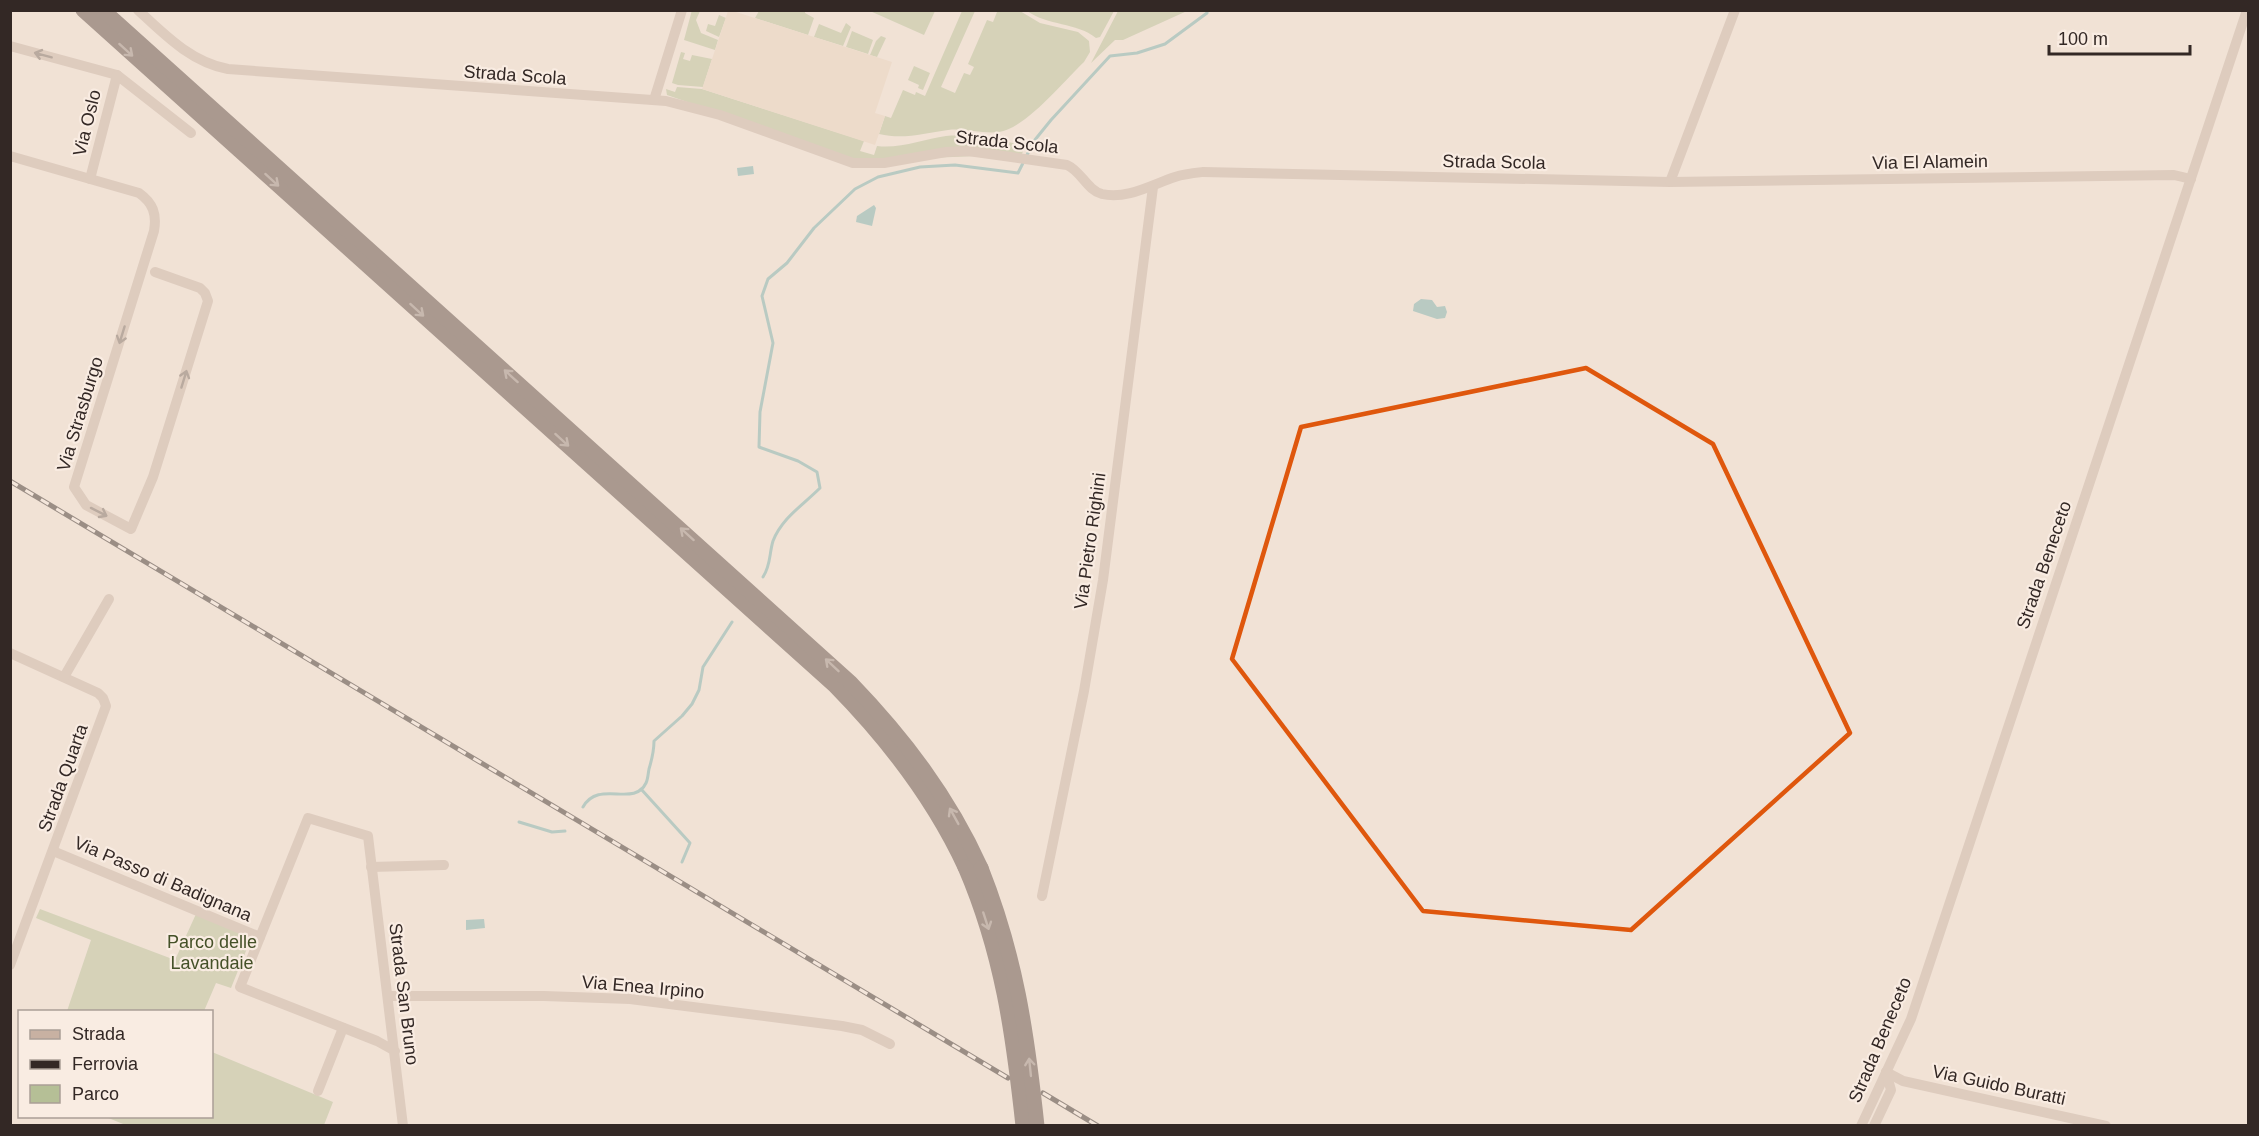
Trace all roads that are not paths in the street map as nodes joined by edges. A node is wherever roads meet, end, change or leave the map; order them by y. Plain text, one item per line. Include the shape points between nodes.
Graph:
1 (83, 10) edge
2 (104, 10) edge
3 (138, 10) edge
4 (682, 10) edge
5 (1735, 10) edge
6 (2247, 10) edge
7 (10, 46) edge
8 (117, 75) junction
9 (654, 100) junction
10 (191, 133) dead end
11 (10, 156) edge
12 (90, 179) junction
13 (2191, 179) junction
14 (1670, 182) junction
15 (1153, 187) junction
16 (147, 255) junction
17 (155, 272) junction
18 (139, 280) junction
19 (109, 599) dead end
20 (10, 653) edge
21 (64, 677) junction
22 (53, 851) junction
23 (444, 865) dead end
24 (370, 867) junction
25 (1042, 896) dead end
26 (260, 937) junction
27 (10, 965) edge
28 (388, 996) junction
29 (343, 1028) junction
30 (890, 1044) dead end
31 (395, 1052) junction
32 (1886, 1072) junction
33 (318, 1091) dead end
34 (403, 1125) edge
35 (1023, 1125) edge
36 (1037, 1125) edge
37 (1861, 1125) edge
38 (1874, 1125) edge
39 (2106, 1125) edge

1 -> 35 highway, bridge via 835,686 876,730 943,822 989,928 1011,1024
36 -> 2 highway, bridge via 1017,981 1002,924 981,868 950,807 892,727 850,682
3 - 9 street, Strada Scola via 192,56 228,69
4 - 9 street
5 - 14 street
6 - 13 street, Strada Beneceto
8 -> 7 street
8 - 10 street
8 - 12 street, Via Oslo
9 - 15 street, Strada Scola via 720,115 853,163 884,164 975,152 1067,165 1077,169 1102,194
11 - 12 street, Via Strasburgo
12 - 16 street, Via Strasburgo via 148,199 156,220
13 - 14 street, Via El Alamein via 2174,175
13 - 32 street, Strada Beneceto via 1911,1019
14 - 15 street, Strada Scola via 1203,172 1174,177
15 - 25 street, Via Pietro Righini via 1103,580
16 - 17 street
16 - 18 street, Via Strasburgo
17 - 18 street
18 -> 17 street, Via Strasburgo via 74,487 86,505 131,529 153,477 208,302 200,288
19 - 21 street
20 - 21 street, Strada Quarta
21 - 22 street, Strada Quarta via 101,695 105,708
22 - 26 street, Via Passo di Badignana
22 - 27 street, Strada Quarta
23 - 24 street
24 - 26 street, Strada San Bruno via 368,836 308,818
24 - 28 street, Strada San Bruno
26 - 29 street via 240,987
28 - 30 street, Via Enea Irpino via 630,999 842,1026 862,1030
28 - 31 street, Strada San Bruno
29 - 31 street
29 - 33 street
31 - 34 street, Strada San Bruno
32 - 37 street, Strada Beneceto
32 - 38 street via 1891,1090
32 - 39 street, Via Guido Buratti via 1903,1081

